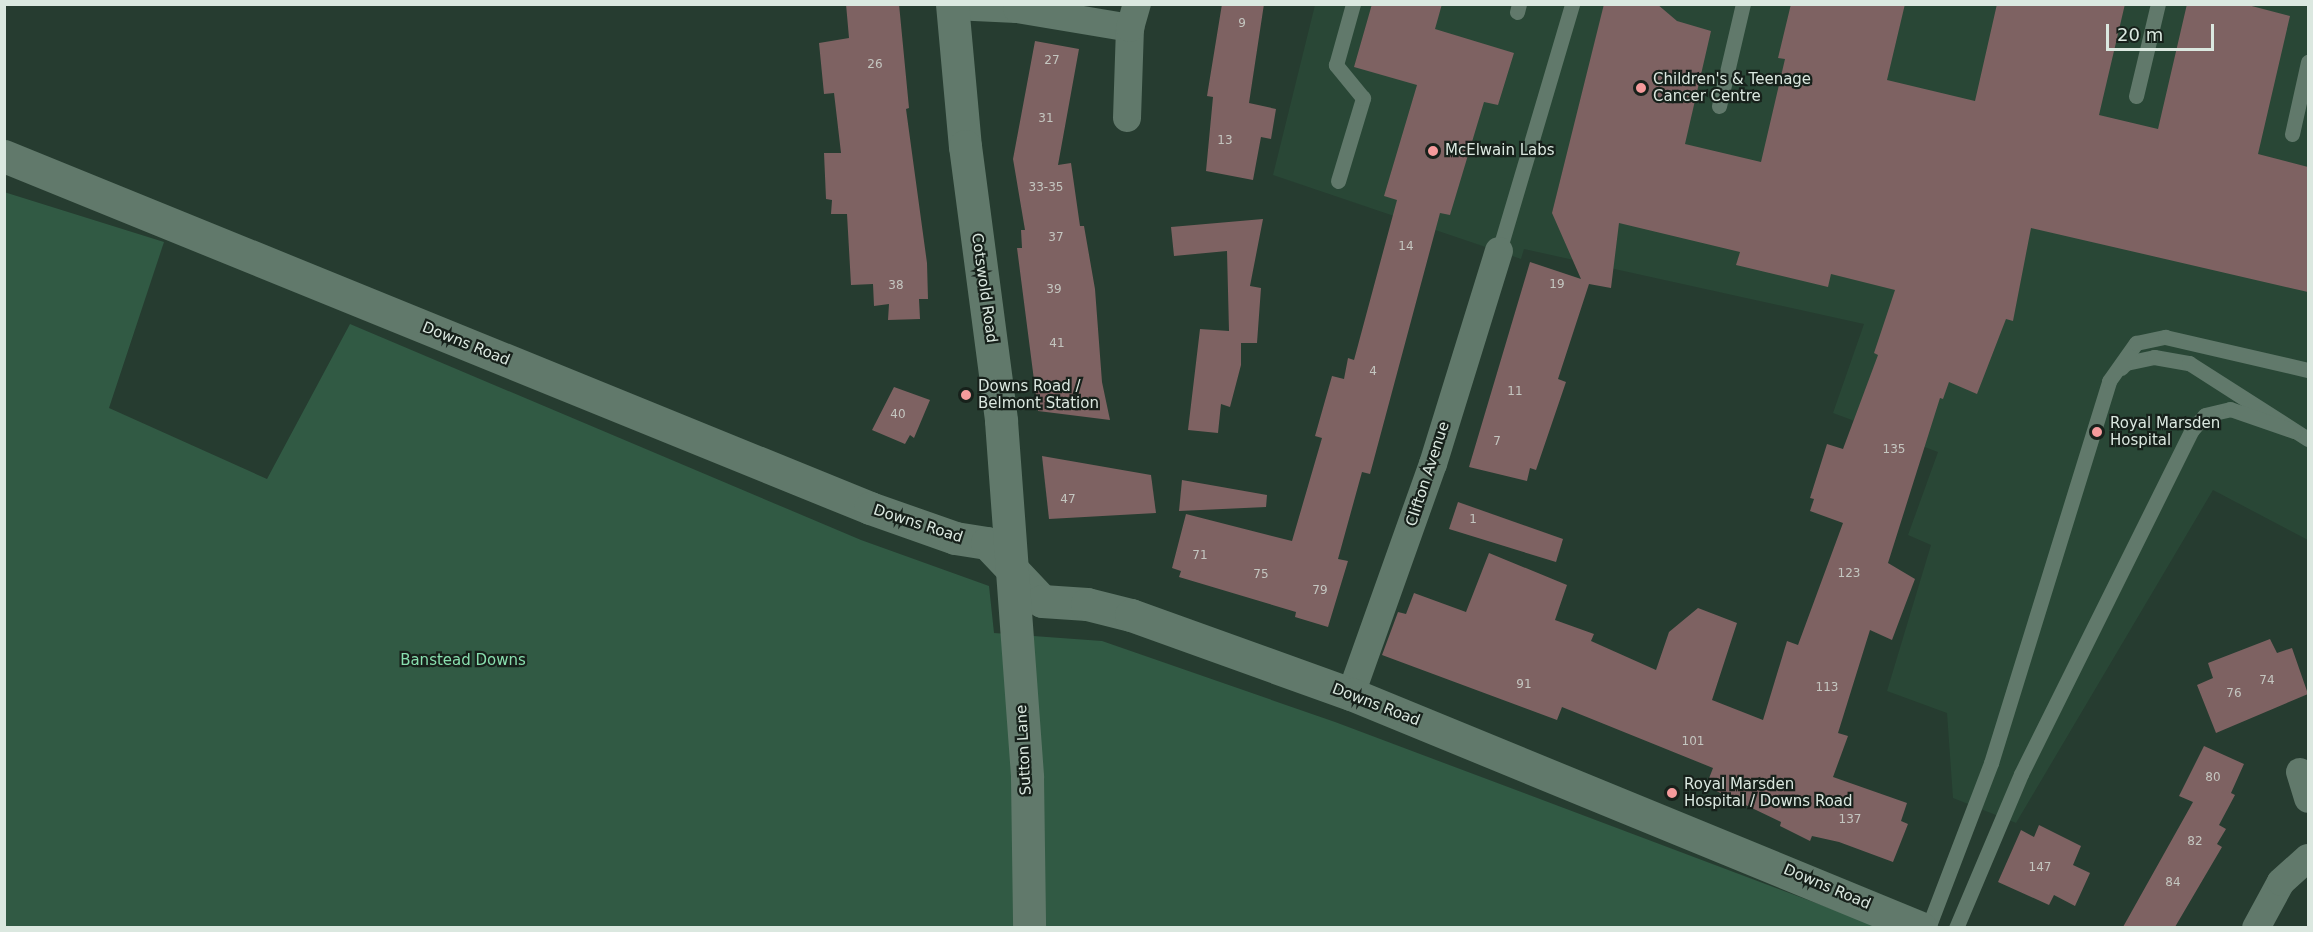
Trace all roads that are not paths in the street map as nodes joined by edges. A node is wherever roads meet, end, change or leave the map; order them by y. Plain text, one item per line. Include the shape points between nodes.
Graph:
1 (1353, 4) edge
2 (1572, 4) edge
3 (1743, 4) edge
4 (2158, 4) edge
5 (953, 5) edge
6 (1134, 16) edge
7 (2308, 62) edge
8 (2136, 96) dead end
9 (1719, 106) dead end
10 (1127, 118) dead end
11 (2292, 134) dead end
12 (4, 156) edge
13 (1338, 181) dead end
14 (1498, 251) joint
15 (2308, 370) edge
16 (2109, 381) junction
17 (2294, 431) junction
18 (2308, 439) edge
19 (1012, 572) junction
20 (1351, 694) junction
21 (2308, 858) edge
22 (1929, 918) edge
23 (1955, 924) edge
24 (1029, 927) edge
25 (1928, 927) edge
26 (1937, 927) edge
27 (2256, 927) edge

1 - 13 lane via 1336,65 1363,98
2 - 14 lane
3 - 9 lane
4 - 8 lane
5 - 6 street
5 - 19 street, Cotswold Road via 964,146 1001,421
6 - 10 street
7 - 11 lane
12 - 19 street, Downs Road via 870,508 955,538 987,543
14 - 20 street, Clifton Avenue via 1433,464
15 - 16 lane via 2166,338 2136,343
16 - 17 lane via 2126,363 2154,357 2189,363
16 - 22 lane via 1991,763
17 - 18 lane
17 - 23 lane via 2230,409 2205,415 2191,431 2020,774
19 - 20 street, Downs Road via 1042,601 1087,604 1131,615
19 - 24 street, Sutton Lane via 1027,777
20 - 22 street, Downs Road
21 - 27 street via 2281,882
22 - 25 lane
22 - 26 lane

